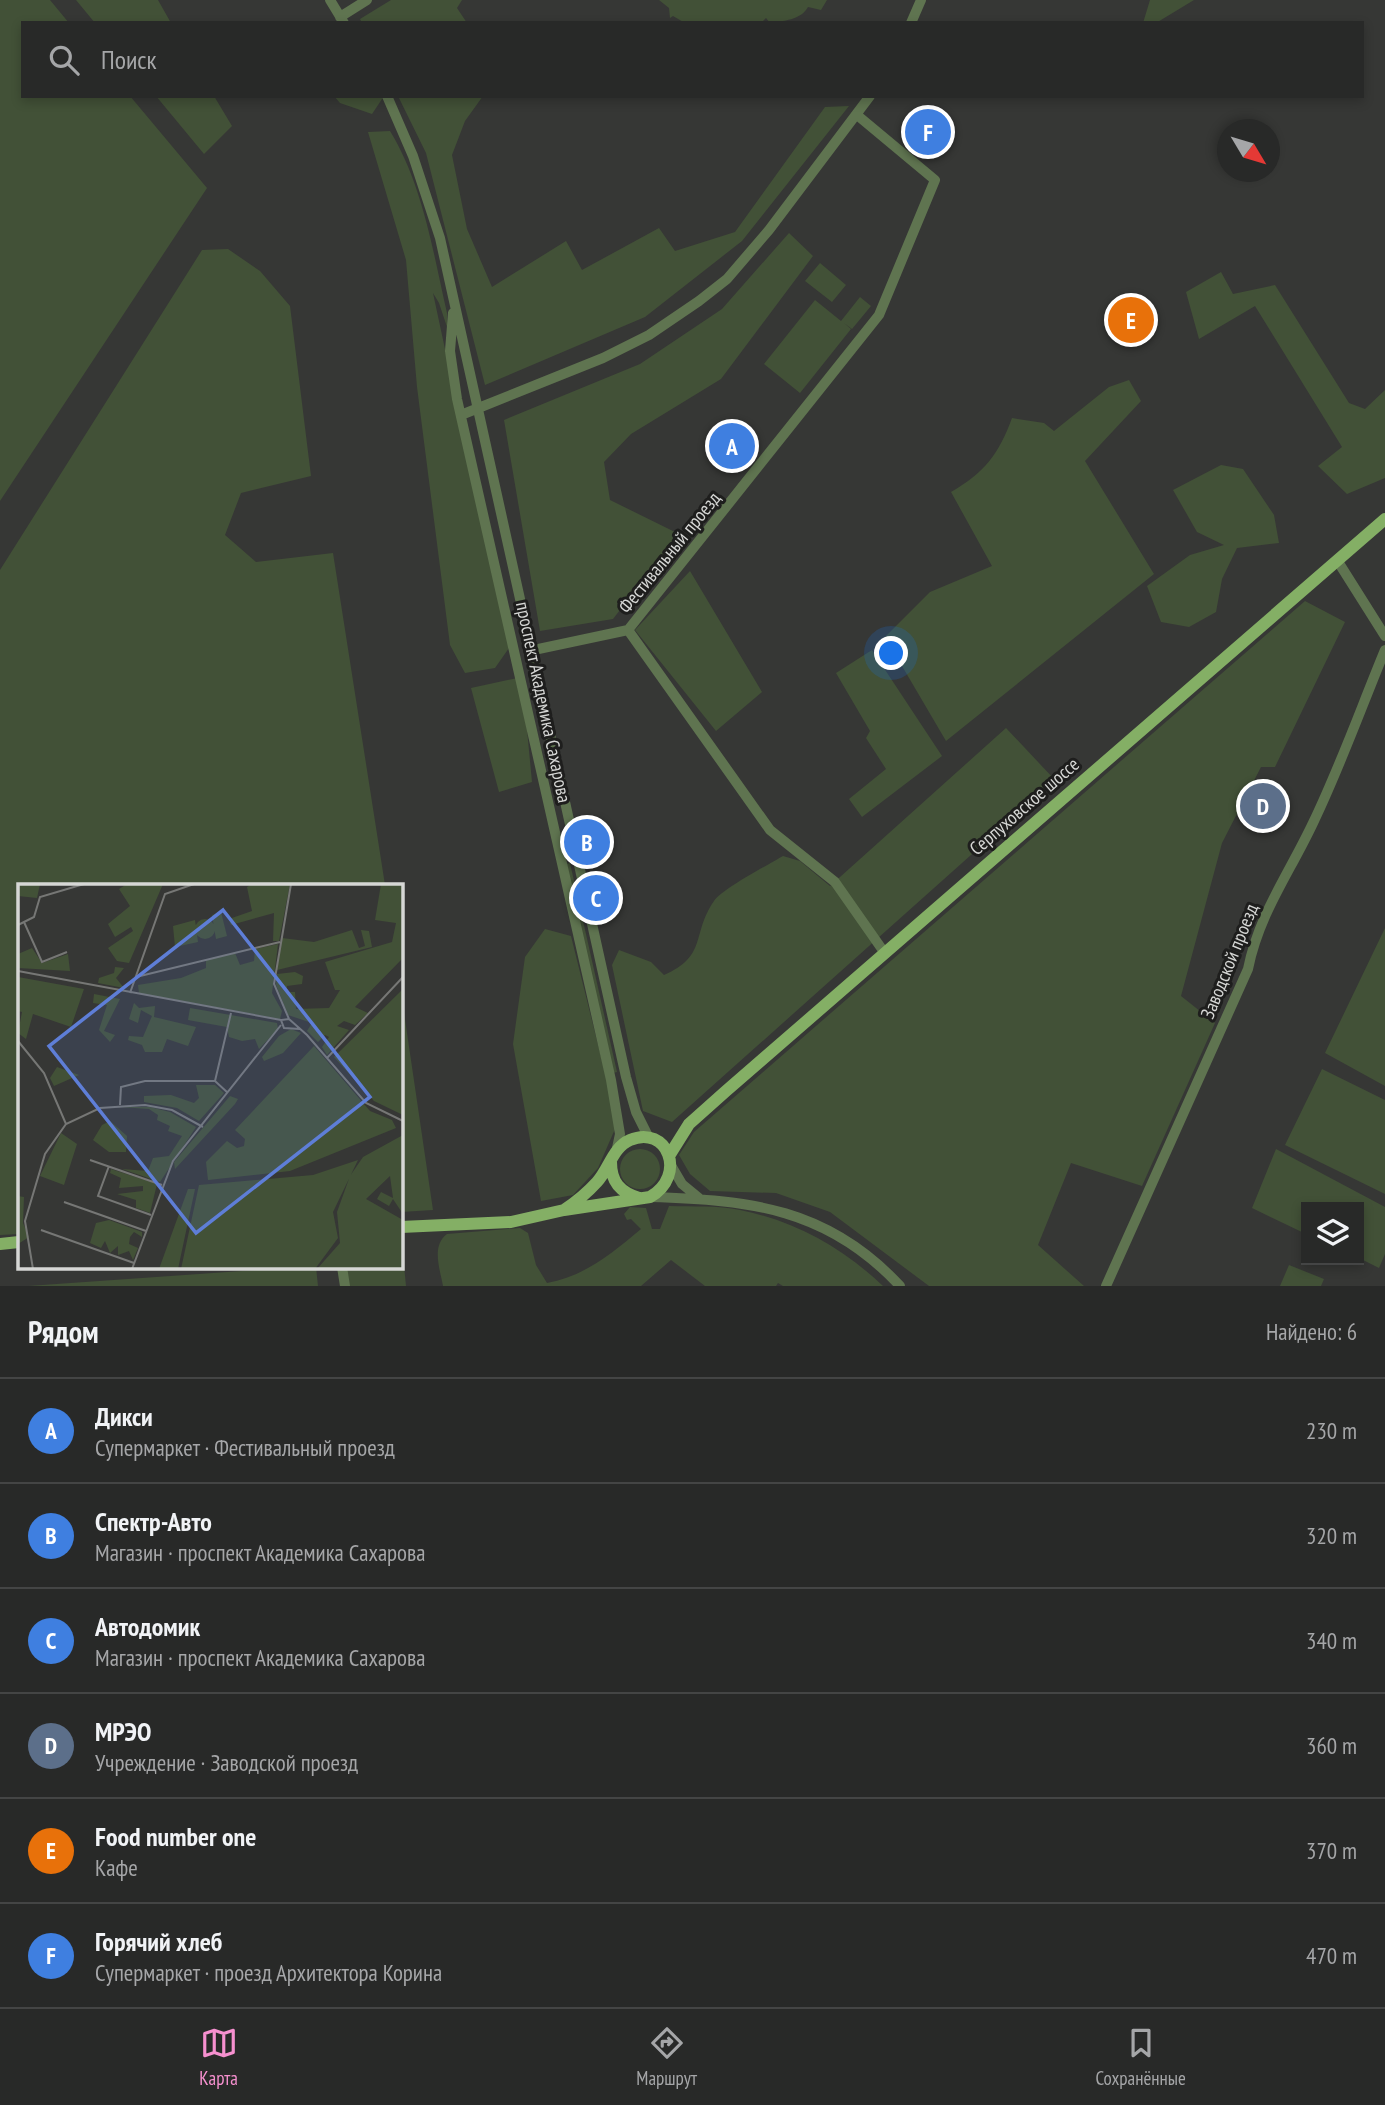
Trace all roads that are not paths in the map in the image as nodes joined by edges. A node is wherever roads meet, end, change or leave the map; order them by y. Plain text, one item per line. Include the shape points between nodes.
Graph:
1 (331, 0) edge
2 (366, 0) edge
3 (921, 0) edge
4 (342, 20) edge
5 (912, 21) edge
6 (388, 98) edge
7 (869, 98) edge
8 (857, 115) junction
9 (454, 302) junction
10 (480, 410) junction
11 (461, 415) junction
12 (1385, 519) edge
13 (505, 536) junction
14 (490, 539) junction
15 (1336, 560) junction
16 (628, 630) junction
17 (1385, 636) edge
18 (1385, 650) edge
19 (529, 651) junction
20 (538, 689) junction
21 (526, 694) junction
22 (568, 826) junction
23 (553, 830) junction
24 (884, 952) junction
25 (626, 1077) junction
26 (611, 1080) junction
27 (689, 1124) junction
28 (652, 1139) junction
29 (617, 1148) junction
30 (611, 1162) junction
31 (671, 1162) junction
32 (645, 1197) junction
33 (699, 1198) junction
34 (564, 1210) junction
35 (402, 1227) edge
36 (18, 1242) edge
37 (0, 1244) edge
38 (342, 1268) edge
39 (345, 1286) edge
40 (900, 1286) edge
41 (1106, 1286) edge

1 - 4 street
2 - 4 street
3 - 5 street
6 - 9 street, проспект Академика Сахарова via 440,238
7 - 8 street
8 - 10 street via 769,230 727,279 699,301 649,335 603,358
8 - 16 street, Фестивальный проезд via 935,178 879,314
9 - 10 street, проспект Академика Сахарова
9 - 11 street, проспект Академика Сахарова via 450,351
10 - 11 street
10 - 13 street, проспект Академика Сахарова
11 - 14 street, проспект Академика Сахарова
12 - 15 main road, Серпуховское шоссе
13 - 14 street
13 - 19 street, проспект Академика Сахарова
14 - 21 street, проспект Академика Сахарова
15 - 17 street
15 - 24 main road, Серпуховское шоссе
16 - 19 street, Фестивальный проезд
16 - 24 street, Фестивальный проезд via 770,830 835,882
18 - 41 street, Заводской проезд via 1294,865 1264,914 1248,969
19 - 20 street, проспект Академика Сахарова
20 - 21 street
20 - 22 street, проспект Академика Сахарова
21 - 23 street, проспект Академика Сахарова
22 - 23 street
22 - 25 street, проспект Академика Сахарова
23 - 26 street, проспект Академика Сахарова
24 - 27 main road, Серпуховское шоссе
25 - 26 street
25 - 28 street, проспект Академика Сахарова via 636,1112
26 - 29 street, проспект Академика Сахарова via 620,1135
27 - 28 main road
27 - 31 main road
28 - 29 main road via 636,1138
28 - 31 main road
29 - 30 main road
30 - 32 main road via 615,1183 626,1194
30 - 34 main road via 599,1181
31 - 32 main road via 669,1180 662,1190
31 - 33 street via 682,1184
32 - 33 street
32 - 34 main road
33 - 40 street via 756,1204 807,1220 862,1251
34 - 35 main road via 511,1222
36 - 37 main road
38 - 39 street

